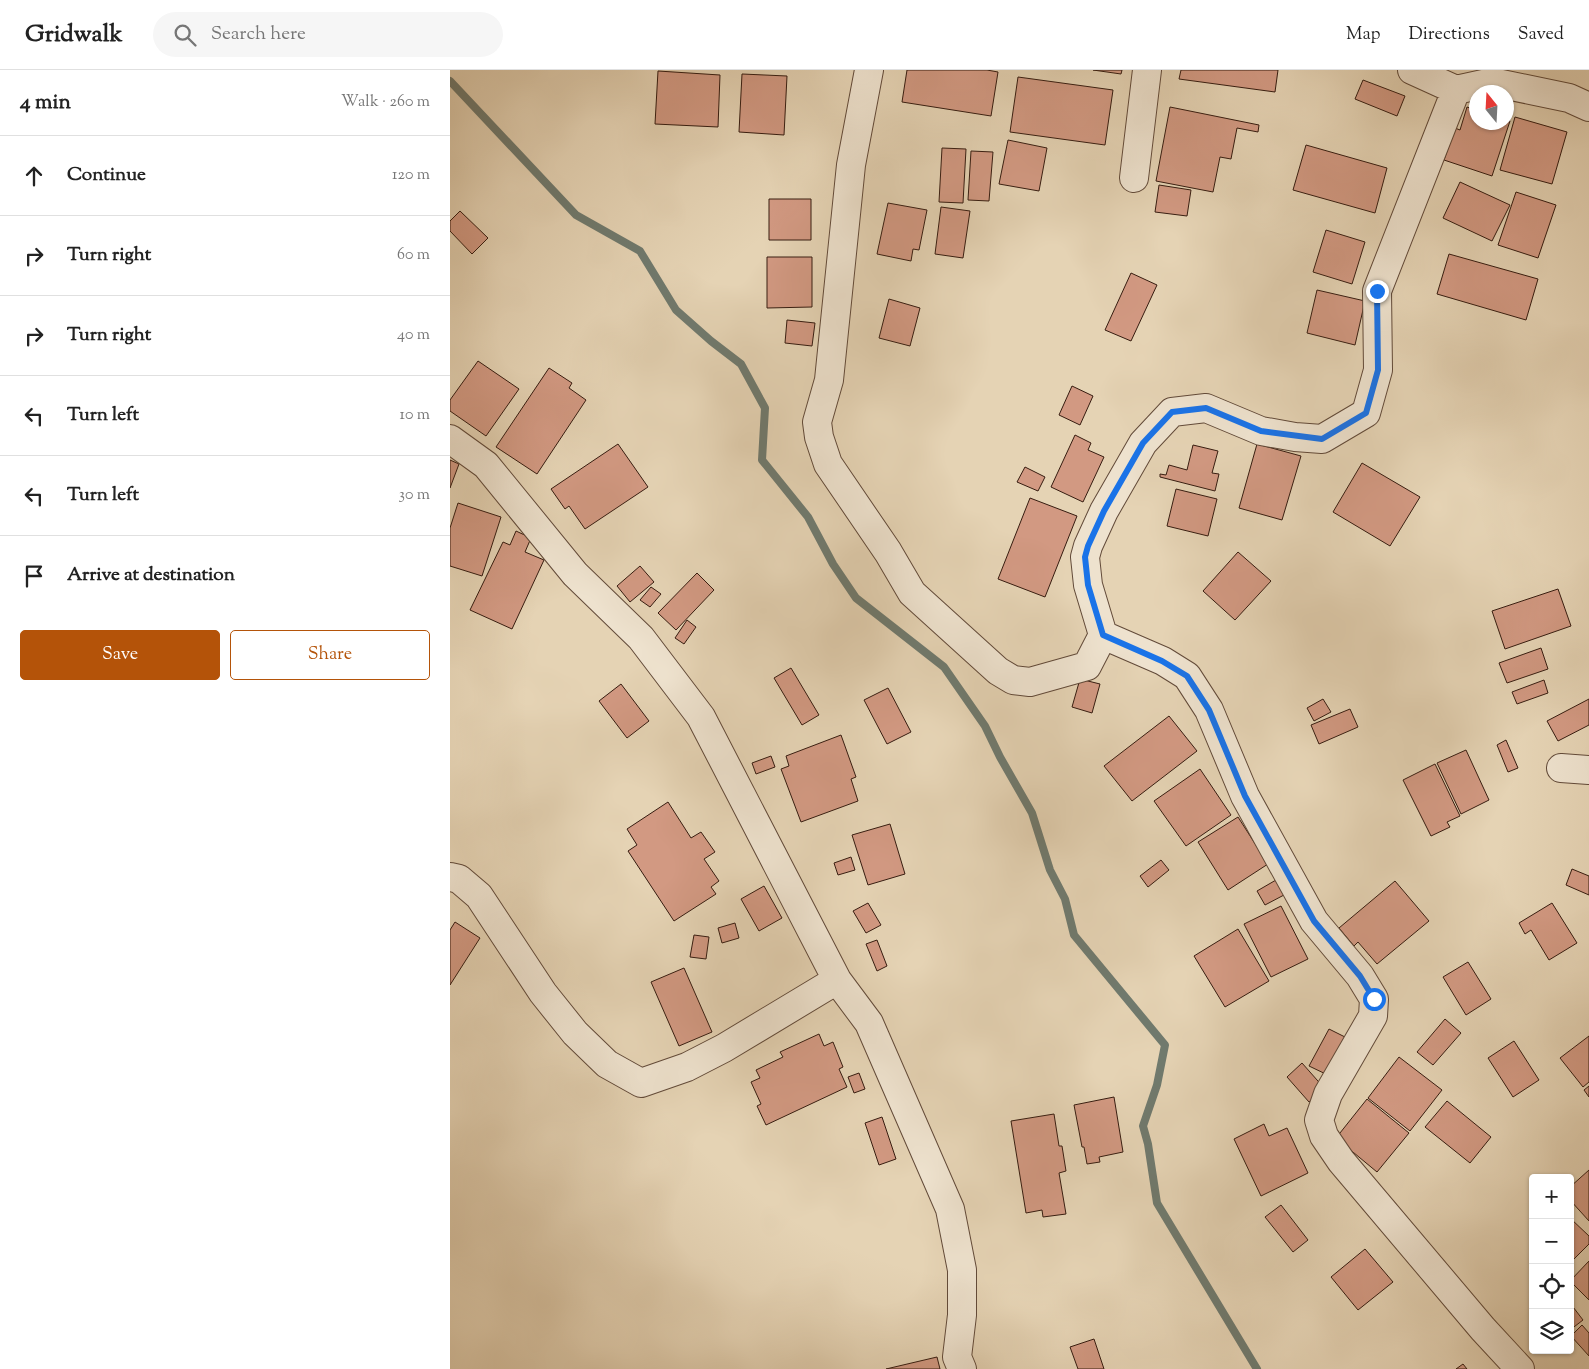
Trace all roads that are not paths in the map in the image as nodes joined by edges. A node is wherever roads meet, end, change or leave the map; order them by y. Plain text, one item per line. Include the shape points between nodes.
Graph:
1 (869, 70) edge
2 (1147, 70) edge
3 (1412, 70) edge
4 (1456, 90) junction
5 (1589, 107) edge
6 (1134, 178) dead end
7 (450, 439) edge
8 (1103, 635) junction
9 (1561, 768) dead end
10 (1589, 770) edge
11 (450, 877) edge
12 (837, 980) junction
13 (962, 1369) edge
14 (1520, 1369) edge

1 - 8 street via 851,165 829,380 817,422 828,464 888,552 912,594 1013,680 1030,682 1086,666
2 - 6 street
3 - 4 street
4 - 5 street via 1492,82 1569,98
4 - 8 street via 1377,291 1378,370 1366,413 1322,439 1261,431 1206,408 1172,412 1143,443 1088,546 1085,557 1088,585
7 - 12 street via 486,465 575,574 640,638 701,717
8 - 14 street via 1162,661 1187,676 1209,710 1245,796 1314,921 1360,976 1374,999 1374,1016 1328,1094 1319,1120 1324,1136 1477,1322
9 - 10 street
11 - 12 street via 459,879 479,896 543,993 575,1033 606,1064 641,1083 687,1068
12 - 13 street via 869,1023 950,1209 962,1270 962,1315 957,1357

